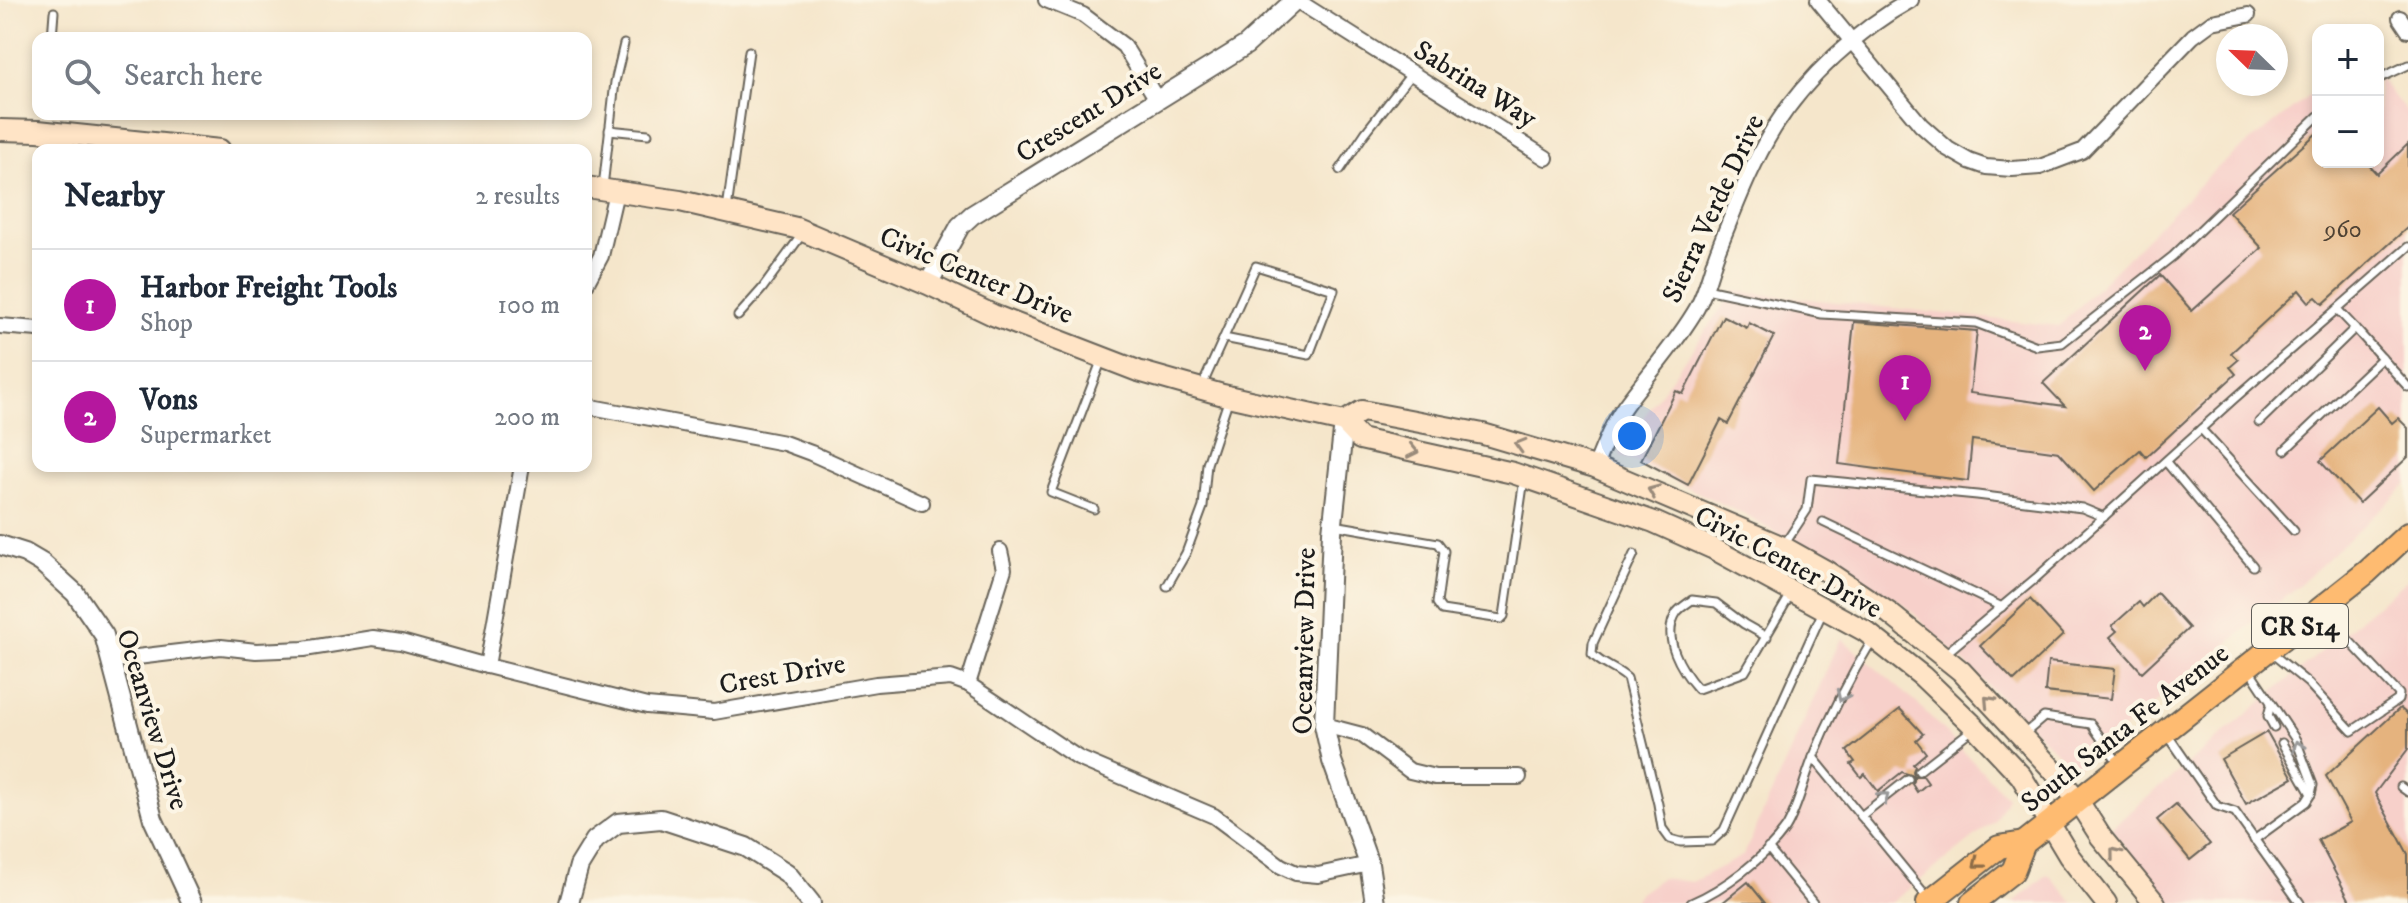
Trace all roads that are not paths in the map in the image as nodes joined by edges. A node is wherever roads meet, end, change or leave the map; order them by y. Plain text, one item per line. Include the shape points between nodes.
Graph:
1 (1046, 0) edge
2 (1296, 0) edge
3 (1818, 0) edge
4 (1911, 0) edge
5 (54, 12) dead end
6 (2248, 15) dead end
7 (52, 32) edge
8 (1851, 42) junction
9 (624, 44) dead end
10 (749, 51) dead end
11 (2408, 65) edge
12 (1412, 73) junction
13 (2384, 76) edge
14 (1158, 101) junction
15 (2312, 122) edge
16 (0, 130) edge
17 (609, 130) junction
18 (648, 134) dead end
19 (175, 144) edge
20 (1546, 158) dead end
21 (1340, 170) dead end
22 (601, 189) edge
23 (726, 211) junction
24 (805, 231) junction
25 (2408, 247) edge
26 (592, 273) edge
27 (928, 284) junction
28 (1706, 289) junction
29 (2337, 309) junction
30 (738, 316) dead end
31 (0, 326) edge
32 (2355, 328) junction
33 (32, 329) edge
34 (1224, 338) junction
35 (1103, 357) junction
36 (2382, 358) junction
37 (2408, 387) edge
38 (1201, 388) junction
39 (1230, 396) junction
40 (592, 407) edge
41 (1344, 422) junction
42 (2259, 422) dead end
43 (2201, 429) junction
44 (2285, 450) dead end
45 (2166, 462) junction
46 (1595, 467) junction
47 (521, 472) edge
48 (1519, 475) junction
49 (922, 503) dead end
50 (1094, 509) dead end
51 (2104, 517) junction
52 (1823, 522) dead end
53 (1333, 525) junction
54 (2294, 531) dead end
55 (2408, 534) edge
56 (0, 545) edge
57 (1783, 547) junction
58 (1000, 551) dead end
59 (1634, 554) dead end
60 (2253, 566) dead end
61 (1167, 586) dead end
62 (1792, 592) junction
63 (2002, 607) junction
64 (1824, 609) junction
65 (2320, 610) junction
66 (1767, 637) junction
67 (1874, 638) junction
68 (2269, 650) junction
69 (1943, 655) junction
70 (112, 660) junction
71 (487, 666) junction
72 (2247, 667) junction
73 (968, 684) junction
74 (2404, 696) edge
75 (2271, 704) junction
76 (1324, 725) junction
77 (1975, 727) junction
78 (2274, 727) dead end
79 (2166, 732) junction
80 (2021, 736) junction
81 (2282, 743) dead end
82 (1813, 757) junction
83 (2122, 767) junction
84 (1919, 771) dead end
85 (1519, 777) dead end
86 (1908, 779) dead end
87 (2311, 794) junction
88 (2078, 801) junction
89 (1861, 816) junction
90 (2049, 824) junction
91 (2254, 840) junction
92 (2024, 843) junction
93 (1768, 848) junction
94 (1369, 864) junction
95 (1985, 896) edge
96 (1929, 902) edge
97 (192, 903) edge
98 (569, 903) edge
99 (811, 903) edge
100 (1375, 903) edge
101 (1691, 903) edge
102 (1813, 903) edge
103 (2106, 903) edge
104 (2155, 903) edge
105 (2300, 903) edge

1 - 14 street via 1083,15 1124,46
2 - 12 street, Sabrina Way
2 - 14 street, Crescent Drive via 1246,45
3 - 8 street
4 - 8 street, Sierra Verde Drive
5 - 7 lane
6 - 8 street via 2212,22 2193,36 2082,151 2026,168 1986,167 1948,149
8 - 28 street, Sierra Verde Drive via 1773,129 1715,257
9 - 17 lane
10 - 23 lane
11 - 13 lane
12 - 20 street, Sabrina Way
12 - 21 lane
14 - 27 street, Crescent Drive via 972,215 960,226
15 - 28 lane via 2173,256 2062,343 2037,346 1976,323 1822,314
16 - 19 main road via 46,127
17 - 18 lane
17 - 22 lane
22 - 23 main road, Civic Center Drive
22 - 26 street via 601,256
23 - 24 main road, Civic Center Drive
24 - 27 main road, Civic Center Drive
24 - 30 lane
25 - 29 lane
27 - 35 main road, Civic Center Drive
28 - 46 street, Sierra Verde Drive via 1691,319 1622,410
29 - 32 lane
29 - 43 lane
31 - 33 street
32 - 36 lane
32 - 42 lane
34 - 34 lane via 1256,266 1334,290 1309,355
34 - 38 lane
35 - 38 main road, Civic Center Drive
35 - 50 lane via 1051,492
36 - 37 lane
36 - 44 lane
38 - 39 main road, Civic Center Drive
39 - 41 main road, Civic Center Drive
39 - 61 lane via 1207,464 1203,507
40 - 49 street via 784,443
46 -> 41 main road, Civic Center Drive via 1483,434 1362,411
41 -> 48 main road, Civic Center Drive via 1360,439
41 - 53 street, Oceanview Drive
43 - 45 lane
43 - 54 lane
45 - 51 lane
45 - 60 lane
46 - 48 main road via 1569,481 1536,471
57 -> 46 main road, Civic Center Drive
47 - 71 street
48 - 53 lane via 1501,619 1439,607 1444,551 1438,543
48 - 62 main road, Civic Center Drive via 1654,522
51 - 57 lane via 2082,508 1811,479 1807,510
51 - 63 lane
52 - 63 lane
53 - 76 street, Oceanview Drive
55 - 65 main road, South Santa Fe Avenue / CR S14
56 - 70 street, Oceanview Drive via 42,563 75,593 104,635
57 - 69 main road, Civic Center Drive via 1876,604
58 - 73 street via 1004,569
59 - 64 lane via 1592,654 1627,678 1662,828 1670,839 1712,841 1724,830
62 - 64 main road, Civic Center Drive
62 - 66 lane
63 - 69 lane
64 - 67 main road, Civic Center Drive
65 - 68 main road, South Santa Fe Avenue / CR S14
65 - 74 lane
66 - 66 lane via 1745,672 1698,689 1683,672 1670,638 1676,613 1692,600 1716,603
67 - 77 main road, Civic Center Drive
67 -> 82 lane
68 - 72 main road, South Santa Fe Avenue / CR S14
68 - 74 lane via 2352,731
80 -> 69 main road, Civic Center Drive
70 - 71 street, Crest Drive via 221,647 304,649 373,638
70 - 97 street, Oceanview Drive via 153,819
71 - 73 street, Crest Drive via 647,706 714,712 876,684 951,678
72 - 75 lane
72 - 79 main road, South Santa Fe Avenue / CR S14
73 - 94 street, Crest Drive via 1078,758 1214,816 1296,873 1318,875
75 - 78 lane via 2268,716
87 -> 75 lane via 2313,785 2296,740
76 - 85 street via 1362,735 1410,771 1435,777
76 - 94 street, Oceanview Drive
77 - 84 lane
77 - 90 main road, Civic Center Drive via 2021,776
79 - 83 main road, South Santa Fe Avenue / CR S14
79 - 91 lane via 2217,806 2235,812
80 - 83 lane via 2044,717 2091,724
80 - 88 main road, Civic Center Drive
81 - 87 lane
82 - 89 lane
82 - 93 lane via 1787,827
83 - 88 main road, South Santa Fe Avenue / CR S14
89 -> 86 lane
87 - 91 lane
88 - 90 main road, South Santa Fe Avenue / CR S14
104 -> 88 main road, Civic Center Drive
89 - 96 lane
90 - 92 main road, South Santa Fe Avenue / CR S14
90 - 103 main road, Civic Center Drive
91 - 105 lane
92 - 95 main road, South Santa Fe Avenue / CR S14 via 2013,871
92 -> 96 main road, South Santa Fe Avenue / CR S14 via 1999,847
93 - 101 lane
93 - 102 lane
94 - 100 street, Oceanview Drive
98 - 99 street via 579,866 595,840 618,823 661,819 746,847 787,873

